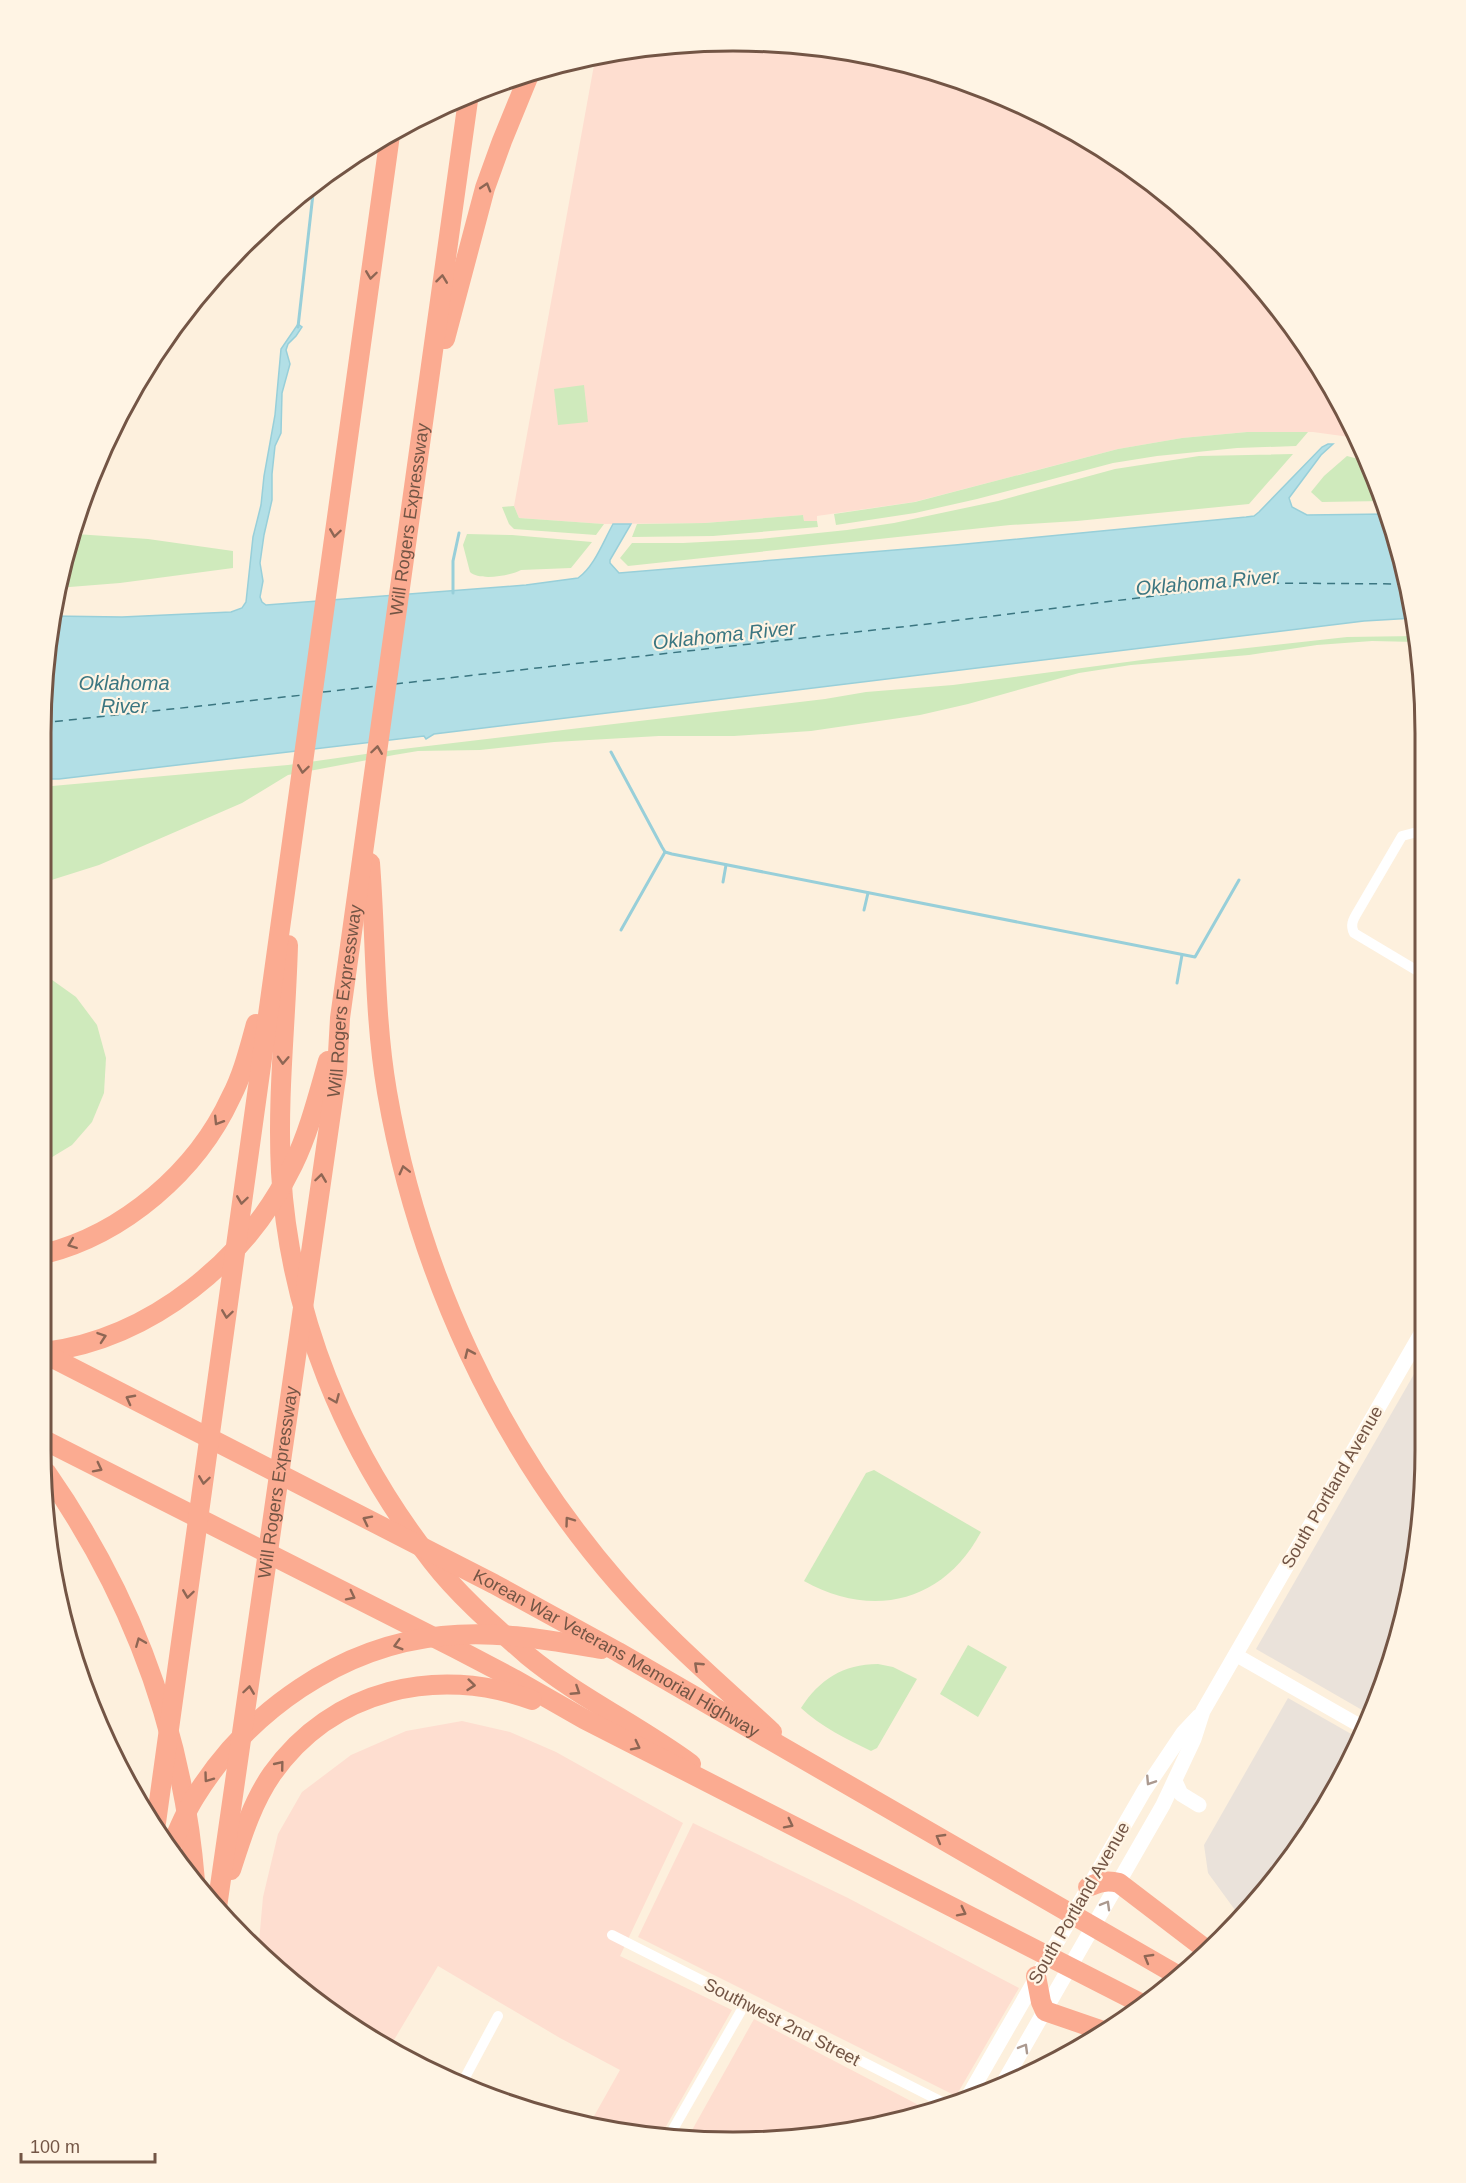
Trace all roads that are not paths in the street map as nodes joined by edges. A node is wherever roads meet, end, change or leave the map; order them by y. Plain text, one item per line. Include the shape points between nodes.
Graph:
1 (527, 83) edge
2 (467, 105) edge
3 (389, 144) edge
4 (378, 151) edge
5 (381, 203) junction
6 (424, 420) junction
7 (367, 824) junction
8 (1415, 833) edge
9 (290, 858) junction
10 (276, 955) junction
11 (1415, 970) edge
12 (340, 1018) junction
13 (51, 1251) edge
14 (1415, 1342) edge
15 (51, 1351) edge
16 (51, 1356) edge
17 (51, 1444) edge
18 (52, 1481) edge
19 (618, 1652) junction
20 (1236, 1655) junction
21 (1203, 1711) junction
22 (584, 1719) junction
23 (1357, 1724) edge
24 (796, 1755) junction
25 (1175, 1781) junction
26 (736, 1797) junction
27 (1163, 1805) junction
28 (157, 1815) edge
29 (174, 1841) edge
30 (193, 1867) edge
31 (1119, 1883) junction
32 (1088, 1887) junction
33 (219, 1899) edge
34 (220, 1901) edge
35 (612, 1935) dead end
36 (1201, 1946) edge
37 (1172, 1972) edge
38 (1036, 1976) junction
39 (1135, 2000) edge
40 (745, 2004) junction
41 (1045, 2010) junction
42 (498, 2016) dead end
43 (1095, 2028) edge
44 (1009, 2074) edge
45 (465, 2077) edge
46 (973, 2088) edge
47 (938, 2100) edge
48 (673, 2129) edge

6 -> 1 highway via 485,188
6 -> 2 highway, Will Rogers Expressway
3 - 5 highway
4 - 5 highway
5 -> 9 highway
7 -> 6 highway, Will Rogers Expressway
7 - 12 highway, Will Rogers Expressway
24 -> 7 highway via 679,1647 602,1564 535,1472 476,1368 420,1228 392,1120 376,999
8 - 11 street via 1402,836 1352,922 1354,933
9 - 10 highway
9 -> 26 highway via 280,1105 282,1183 299,1287 314,1344 337,1404 373,1476 401,1518 433,1563 492,1625 564,1683 657,1739
10 -> 13 highway via 243,1068 231,1098 206,1140 174,1178 139,1209 96,1234
10 -> 28 highway
15 -> 12 highway via 105,1337 174,1302 246,1238 293,1165 310,1122
33 -> 12 highway, Will Rogers Expressway via 337,1071
14 - 20 main road, South Portland Avenue
19 -> 16 highway, Korean War Veterans Memorial Highway
17 -> 22 highway via 514,1679
30 -> 18 highway via 180,1773 146,1657 98,1555
19 - 24 highway, Korean War Veterans Memorial Highway
19 -> 29 highway via 517,1635 442,1636 384,1649 333,1669 275,1707 229,1750 194,1798
20 - 21 main road, South Portland Avenue
20 - 23 street
21 - 25 main road, South Portland Avenue
21 -> 32 main road, South Portland Avenue via 1162,1763
22 -> 26 highway
34 -> 22 highway via 249,1815 272,1774 315,1729 353,1706 410,1687 463,1684 508,1691
37 -> 24 highway, Korean War Veterans Memorial Highway
25 - 27 main road, South Portland Avenue
25 - 27 main road via 1181,1794 1197,1809
26 -> 39 highway
27 - 31 main road, South Portland Avenue
31 - 32 highway via 1110,1881
31 - 36 highway
41 -> 31 main road, South Portland Avenue
32 - 38 main road, South Portland Avenue
35 - 40 street, Southwest 2nd Street
38 - 41 highway
38 - 46 main road, South Portland Avenue
40 - 47 street, Southwest 2nd Street
40 - 48 street
41 - 43 highway
44 -> 41 main road, South Portland Avenue
42 - 45 street

